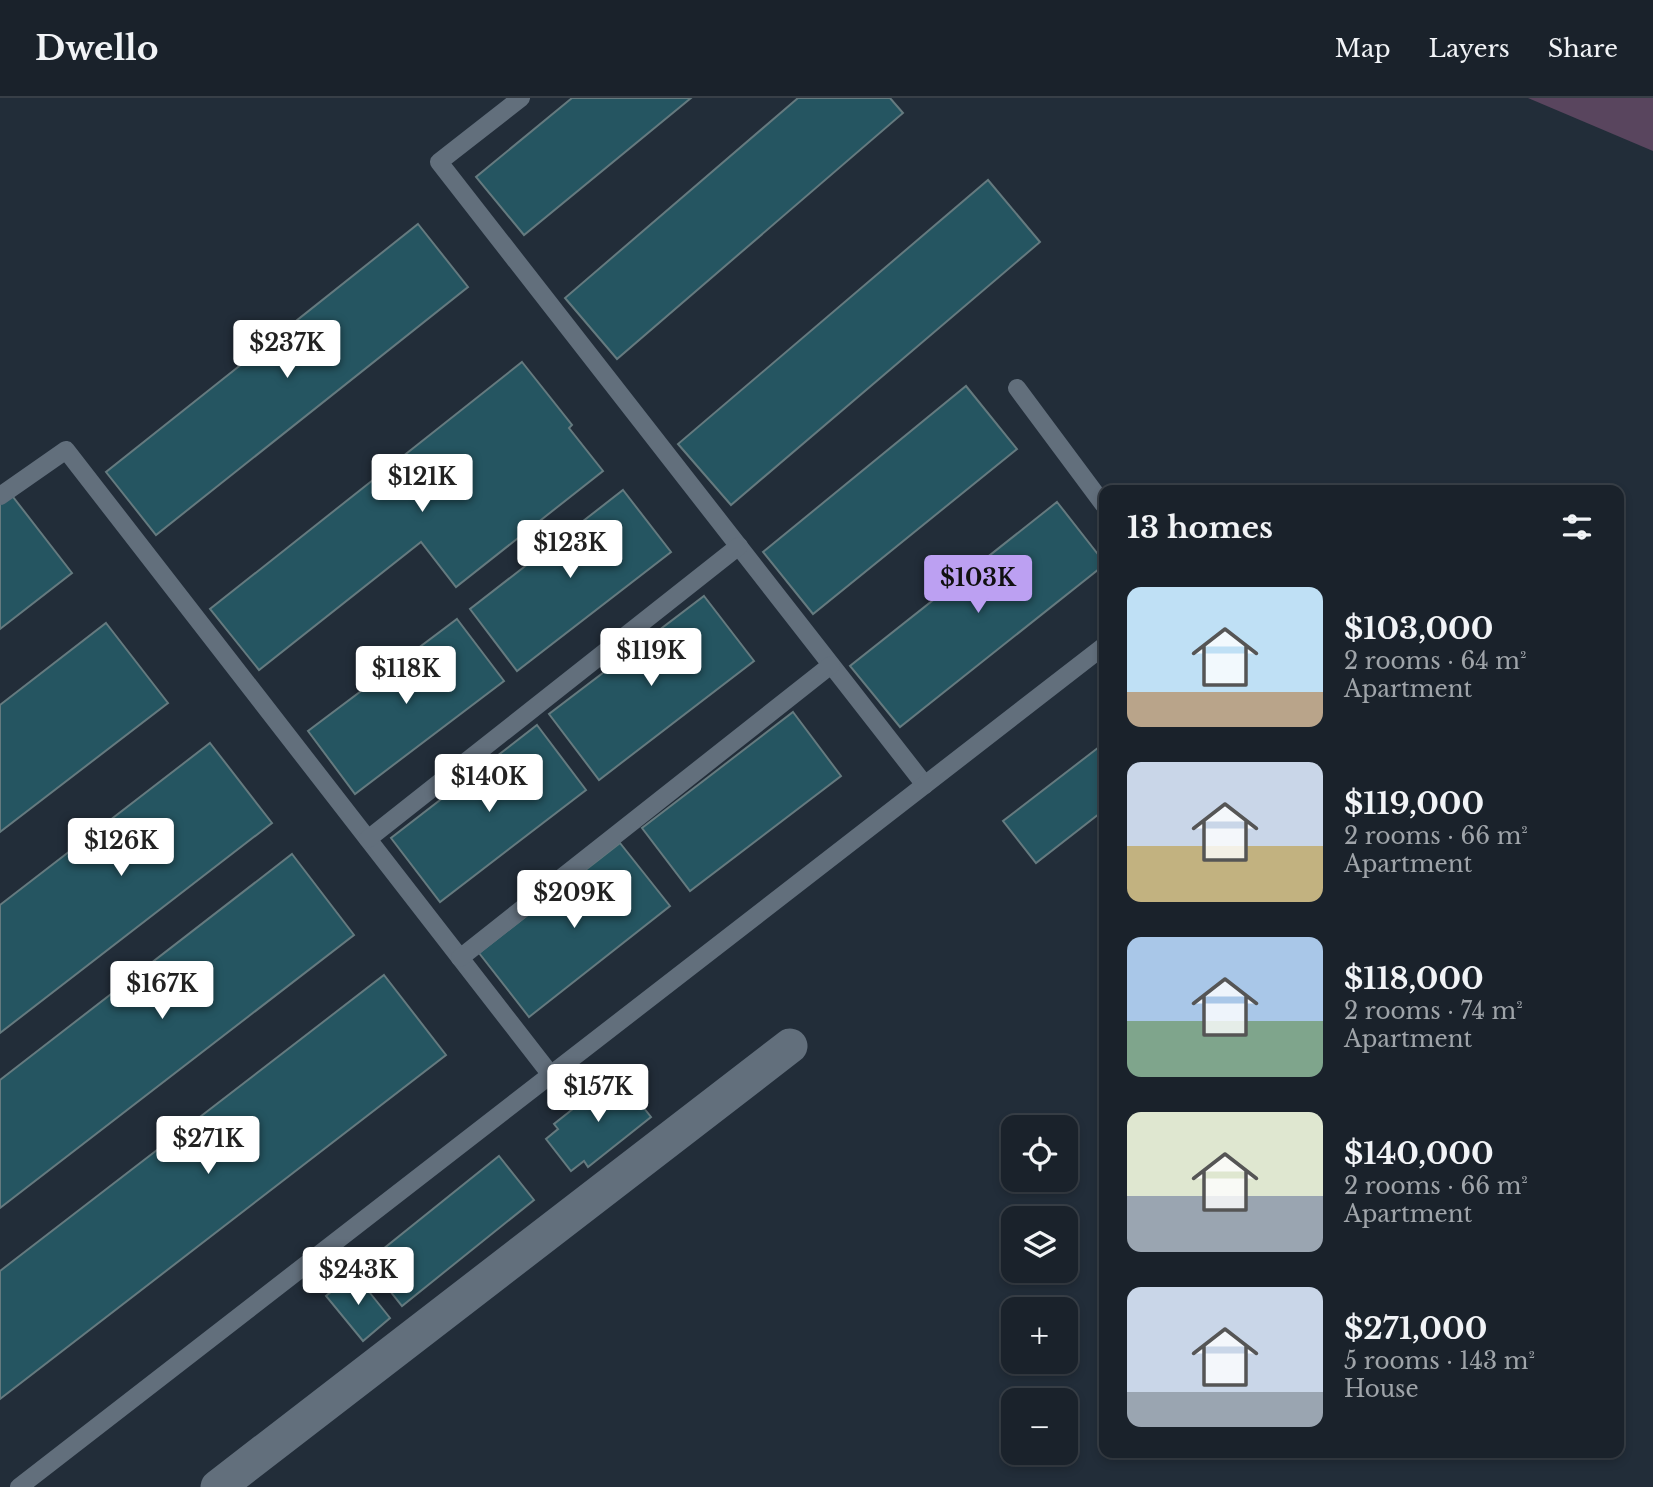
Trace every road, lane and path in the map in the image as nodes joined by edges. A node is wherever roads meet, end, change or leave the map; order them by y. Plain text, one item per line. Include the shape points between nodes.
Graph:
1 (521, 98) edge
2 (1017, 388) dead end
3 (0, 496) edge
4 (1099, 498) edge
5 (739, 546) junction
6 (1099, 650) edge
7 (831, 665) junction
8 (925, 785) junction
9 (368, 839) junction
10 (460, 958) junction
11 (790, 1046) dead end
12 (551, 1075) junction
13 (19, 1487) edge
14 (218, 1487) edge

1 - 5 lane via 439,162
2 - 4 lane
3 - 9 lane via 66,450
5 - 7 lane
5 - 9 lane
6 - 8 lane
7 - 8 lane
7 - 10 lane
8 - 12 lane
9 - 10 lane
10 - 12 lane
11 - 14 street
12 - 13 lane

